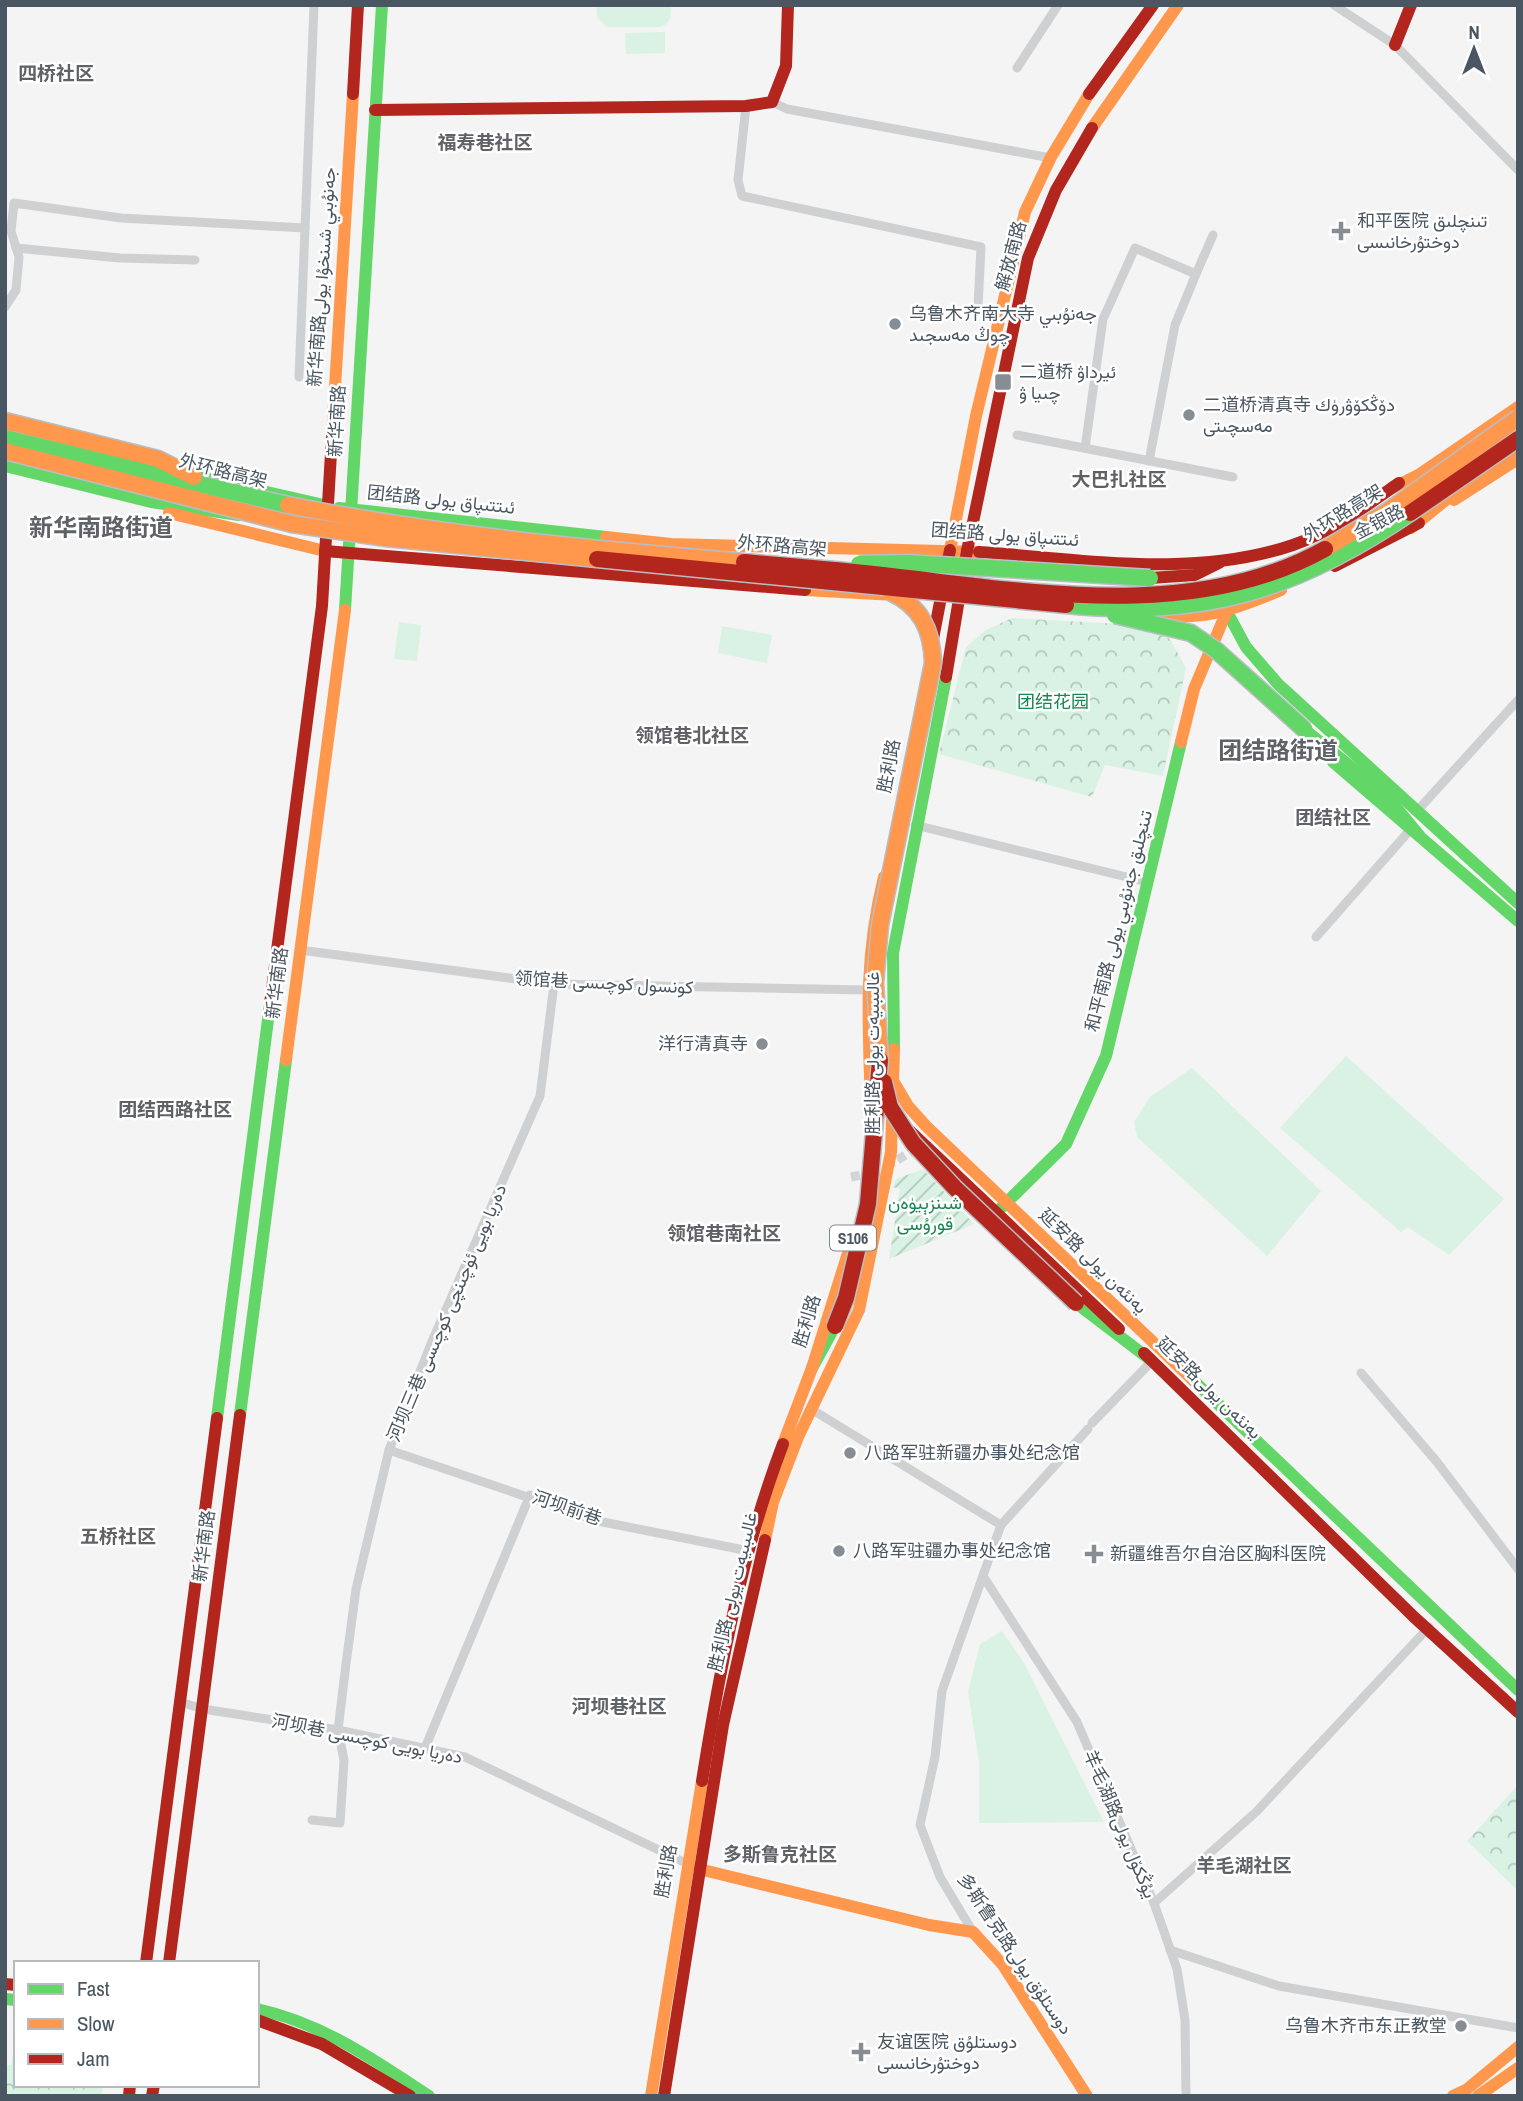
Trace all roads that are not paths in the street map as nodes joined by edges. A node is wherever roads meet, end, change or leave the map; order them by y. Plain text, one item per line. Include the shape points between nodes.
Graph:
1 (314, 5) edge
2 (358, 5) edge
3 (382, 5) edge
4 (788, 5) edge
5 (1058, 5) edge
6 (1153, 5) edge
7 (1178, 5) edge
8 (1334, 5) edge
9 (1411, 5) edge
10 (1395, 45) junction
11 (1017, 68) dead end
12 (772, 102) junction
13 (746, 106) junction
14 (375, 110) junction
15 (1051, 158) junction
16 (1518, 170) edge
17 (305, 228) junction
18 (1213, 235) dead end
19 (16, 248) junction
20 (195, 260) dead end
21 (1196, 274) junction
22 (5, 307) edge
23 (978, 307) dead end
24 (299, 377) dead end
25 (1518, 399) edge
26 (1518, 407) edge
27 (1518, 418) edge
28 (5, 421) edge
29 (5, 432) edge
30 (1017, 435) dead end
31 (5, 438) edge
32 (1518, 439) edge
33 (1085, 448) junction
34 (1518, 449) edge
35 (5, 451) edge
36 (1518, 459) edge
37 (1149, 461) junction
38 (5, 466) edge
39 (5, 473) edge
40 (1233, 477) dead end
41 (1392, 488) junction
42 (221, 490) junction
43 (328, 506) junction
44 (351, 510) junction
45 (264, 516) junction
46 (1411, 528) junction
47 (950, 550) junction
48 (325, 551) junction
49 (967, 551) junction
50 (348, 555) junction
51 (1219, 563) junction
52 (773, 564) junction
53 (864, 586) junction
54 (942, 598) junction
55 (960, 599) junction
56 (1061, 605) junction
57 (1226, 613) junction
58 (1167, 617) junction
59 (1213, 650) junction
60 (1518, 700) edge
61 (296, 801) junction
62 (320, 804) junction
63 (1417, 811) junction
64 (915, 825) junction
65 (1414, 832) junction
66 (1147, 882) junction
67 (1518, 903) edge
68 (1518, 921) edge
69 (1316, 937) dead end
70 (300, 950) junction
71 (554, 984) junction
72 (867, 990) junction
73 (880, 1066) junction
74 (895, 1084) junction
75 (871, 1094) junction
76 (894, 1116) junction
77 (1002, 1207) junction
78 (1152, 1361) junction
79 (813, 1368) junction
80 (1361, 1373) dead end
81 (811, 1409) junction
82 (389, 1450) junction
83 (530, 1495) junction
84 (1001, 1525) junction
85 (749, 1551) junction
86 (1518, 1569) edge
87 (983, 1576) junction
88 (1429, 1627) junction
89 (1518, 1690) edge
90 (180, 1702) junction
91 (202, 1709) junction
92 (1518, 1712) edge
93 (338, 1730) junction
94 (425, 1748) junction
95 (312, 1820) dead end
96 (693, 1867) junction
97 (1154, 1903) junction
98 (973, 1932) junction
99 (1170, 1950) junction
100 (146, 1961) edge
101 (169, 1961) edge
102 (259, 2009) edge
103 (259, 2021) edge
104 (1518, 2028) edge
105 (1518, 2047) edge
106 (1518, 2068) edge
107 (410, 2096) edge
108 (429, 2096) edge
109 (651, 2096) edge
110 (664, 2096) edge
111 (1087, 2096) edge
112 (1186, 2096) edge
113 (1453, 2096) edge
114 (1478, 2096) edge

1 - 17 street
2 - 43 main road, 新华南路جەنۇبىي شىنخۇا يولى
3 - 14 main road, 新华南路
4 - 12 main road via 786,66
5 - 11 street
6 - 15 main road, 胜利路 via 1086,95
7 - 49 main road, 解放南路 via 1072,158 1040,220 1028,258
8 - 10 street
9 - 10 main road
10 - 16 street
12 - 13 main road
12 - 15 street via 787,109
13 - 14 main road
13 - 23 street via 738,180 742,196 981,247
14 - 44 main road, 新华南路
15 - 47 main road, 胜利路 via 1025,212 1010,266
17 - 19 street via 121,218 14,204 10,231
17 - 24 street
18 - 21 street
19 - 20 street
19 - 22 street via 16,290
21 - 33 street via 1135,248 1104,319
21 - 37 street via 1175,325
25 - 41 main road, 金银路
26 - 41 main road
27 - 52 main road, 外环路高架, bridge via 1331,545 1252,579 1194,592 1060,592
28 - 42 main road, bridge via 158,459
29 - 43 main road, 团结路 ئىتتىپاق يولى
30 - 33 street
31 - 42 main road, 外环路高架, bridge
32 - 56 main road, 外环路高架, bridge via 1361,545 1256,593 1195,606
33 - 37 street
34 - 46 main road
35 - 45 main road, 外环路高架, bridge
36 - 46 main road, 金银路
37 - 40 street
38 - 45 main road, bridge via 216,513
39 - 48 main road
41 - 51 main road, 金银路 via 1352,516 1294,545
42 - 52 main road, 外环路高架, bridge via 387,523
43 - 44 main road, 团结路 ئىتتىپاق يولى
43 - 48 main road, 新华南路جەنۇبىي شىنخۇا يولى
44 - 47 main road, 团结路 ئىتتىپاق يولى via 671,544
44 - 50 main road, 新华南路
45 - 53 main road, 外环路高架, bridge via 386,538
46 - 57 main road, 金银路
47 - 49 main road, 团结路 ئىتتىپاق يولى
47 - 54 main road, 胜利路 / S106
48 - 50 main road
48 - 61 main road, 新华南路
49 - 51 main road, 团结路 ئىتتىپاق يولى
49 - 55 main road, 胜利路 غالىبىيەت يولى / S106
50 - 54 main road
50 - 62 main road, 新华南路
51 - 52 main road, bridge via 1195,575 1150,578 908,564
51 - 57 main road
53 - 56 main road, 外环路高架, bridge
53 - 73 main road, bridge via 901,596 916,608 933,643 933,663 880,925 875,982
54 - 55 main road
54 - 72 main road, 胜利路 / S106 via 891,857 872,924
55 - 58 main road via 1048,602
55 - 64 main road, 胜利路 غالىبىيەت يولى / S106
56 - 65 main road, bridge via 1191,634 1216,650 1385,794
57 - 58 main road, 金银路
57 - 59 main road, 和平南路 تىنچلىق جەنۇبىي يولى
57 - 63 main road via 1278,684
58 - 59 main road
59 - 65 main road
59 - 66 main road, 和平南路 تىنچلىق جەنۇبىي يولى via 1194,689
60 - 63 street
61 - 62 main road
61 - 90 main road, 新华南路
62 - 70 main road, 新华南路
63 - 67 main road
64 - 66 street
64 - 74 main road, 胜利路 غالىبىيەت يولى / S106 via 893,953
65 - 68 main road
65 - 69 street
66 - 77 main road, 和平南路 تىنچلىق جەنۇبىي يولى via 1105,1056 1066,1144
70 - 71 street, 领馆巷 كونسول كوچىسى
70 - 91 main road, 新华南路
71 - 72 street, 领馆巷 كونسول كوچىسى
71 - 82 street, 河坝三巷 دەريا بويى ئۈچىنچى كوچىسى via 540,1096
72 - 75 main road, 胜利路 / S106
73 - 78 main road, bridge via 890,1107 913,1143 1076,1303
73 - 79 main road, bridge via 868,1205 846,1298
74 - 76 main road, 胜利路 غالىبىيەت يولى / S106
74 - 77 main road, 延安路 يەنئەن يولى via 908,1106
75 - 76 main road, 延安路يەنئەن يولى
75 - 79 main road, 胜利路 / S106 via 867,1173 854,1235
76 - 77 main road, 延安路يەنئەن يولى
76 - 81 main road, 胜利路 غالىبىيەت يولى / S106 via 859,1310
77 - 78 main road, 延安路يەنئەن يولى
77 - 89 main road, 延安路 يەنئەن يولى
78 - 84 street
78 - 88 main road, 延安路يەنئەن يولى
79 - 85 main road, 胜利路 / S106 via 762,1498
80 - 86 street via 1437,1462
81 - 84 street
81 - 96 main road, 胜利路 غالىبىيەت يولى / S106 via 773,1502
82 - 83 street, 河坝前巷
82 - 93 street, 河坝三巷 دەريا بويى ئۈچىنچى كوچىسى via 356,1589
83 - 85 street, 河坝前巷 via 598,1521
83 - 94 street
84 - 87 street, 多斯鲁克路دوستلۇق يولى
85 - 96 main road, 胜利路 / S106 via 711,1724
87 - 97 street, 羊毛湖路يۇڭكۆل يولى via 1077,1722
87 - 98 street, 多斯鲁克路دوستلۇق يولى via 942,1691 935,1756 920,1825 940,1877
88 - 92 main road, 延安路يەنئەن يولى
88 - 97 street via 1256,1812
90 - 91 street, 河坝巷 دەريا بويى كوچىسى
90 - 100 main road, 新华南路
91 - 93 street, 河坝巷 دەريا بويى كوچىسى
91 - 101 main road, 新华南路
93 - 94 street, 河坝巷 دەريا بويى كوچىسى
93 - 95 street, 河坝三巷 دەريا بويى ئۈچىنچى كوچىسى via 344,1760 340,1823
94 - 96 street, 河坝巷 دەريا بويى كوچىسى via 465,1757
96 - 98 main road
96 - 109 main road, 胜利路
96 - 110 main road, 胜利路
97 - 99 street, 羊毛湖路يۇڭكۆل يولى
98 - 111 main road, 多斯鲁克路دوستلۇق يولى via 1003,1965
99 - 104 street via 1279,1986
99 - 112 street, 羊毛湖路يۇڭكۆل يولى via 1185,2020
102 - 108 main road via 323,2030
103 - 107 main road via 322,2044
105 - 113 main road
106 - 114 main road

